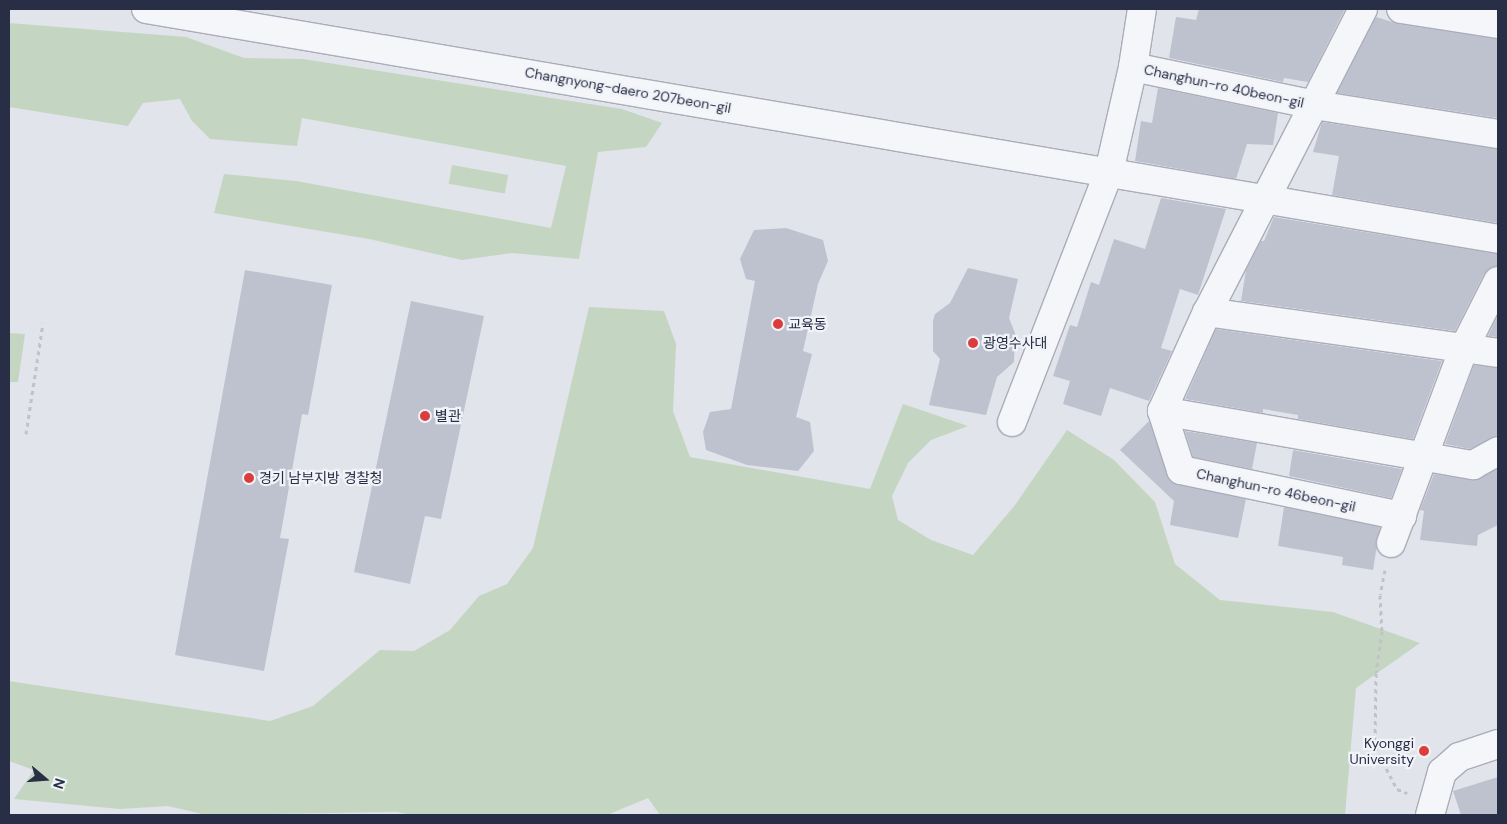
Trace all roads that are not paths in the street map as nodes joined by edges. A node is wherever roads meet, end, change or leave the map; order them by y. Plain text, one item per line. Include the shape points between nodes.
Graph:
1 (146, 9) edge
2 (1142, 9) edge
3 (1363, 9) edge
4 (1401, 9) edge
5 (1498, 24) edge
6 (1133, 67) junction
7 (1315, 105) junction
8 (1498, 134) edge
9 (1109, 172) junction
10 (1265, 201) junction
11 (1498, 239) edge
12 (1498, 281) edge
13 (1207, 312) junction
14 (1464, 348) junction
15 (1498, 353) edge
16 (1162, 411) junction
17 (1012, 422) dead end
18 (1498, 451) edge
19 (1425, 456) junction
20 (1402, 516) junction
21 (1391, 543) road end
22 (1498, 744) edge
23 (1431, 808) edge

1 - 9 street, Changnyong-daero 207beon-gil
2 - 6 street, Changhun-ro 40beon-gil
3 - 7 street
4 - 5 street
6 - 7 street, Changhun-ro 40beon-gil
6 - 9 street, Changhun-ro 40beon-gil
7 - 8 street
7 - 10 street
9 - 10 street
9 - 17 street, Changhun-ro 40beon-gil
10 - 11 street
10 - 13 street
12 - 14 street
13 - 14 street
13 - 16 street
14 - 15 street
14 - 19 street
16 - 19 street
16 - 20 street, Changhun-ro 46beon-gil via 1182,470
18 - 19 street via 1473,465
19 - 20 street
20 - 21 street
22 - 23 street via 1459,757 1442,772

